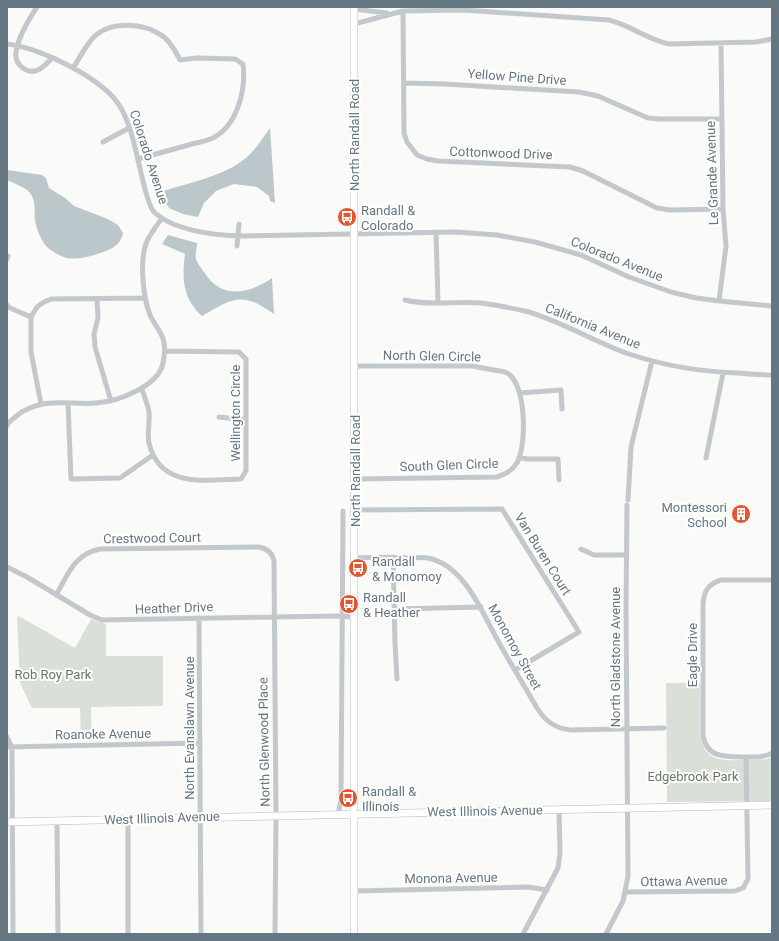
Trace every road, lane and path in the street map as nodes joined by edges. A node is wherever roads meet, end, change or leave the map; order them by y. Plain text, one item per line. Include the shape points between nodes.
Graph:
1 (37, 7) edge
2 (354, 8) edge
3 (403, 11) junction
4 (392, 13) junction
5 (354, 24) junction
6 (772, 39) edge
7 (721, 43) junction
8 (7, 44) edge
9 (18, 45) junction
10 (52, 58) junction
11 (73, 68) junction
12 (404, 83) junction
13 (722, 119) junction
14 (130, 128) junction
15 (103, 142) dead end
16 (138, 159) junction
17 (723, 209) junction
18 (162, 218) junction
19 (239, 224) dead end
20 (436, 232) junction
21 (354, 233) junction
22 (238, 236) junction
23 (237, 246) dead end
24 (145, 298) junction
25 (97, 299) junction
26 (405, 300) dead end
27 (719, 301) junction
28 (438, 302) junction
29 (7, 305) edge
30 (772, 306) edge
31 (31, 317) junction
32 (165, 351) junction
33 (652, 361) junction
34 (355, 366) junction
35 (723, 373) junction
36 (772, 375) edge
37 (142, 389) junction
38 (520, 393) junction
39 (112, 400) junction
40 (68, 403) junction
41 (41, 404) junction
42 (562, 409) dead end
43 (219, 418) dead end
44 (246, 420) junction
45 (7, 426) edge
46 (153, 455) junction
47 (519, 457) junction
48 (706, 458) dead end
49 (355, 479) junction
50 (559, 480) dead end
51 (355, 510) junction
52 (343, 511) dead end
53 (581, 549) dead end
54 (269, 552) joint
55 (626, 555) junction
56 (393, 557) junction
57 (355, 558) junction
58 (7, 567) edge
59 (772, 580) edge
60 (56, 595) junction
61 (481, 607) junction
62 (395, 609) junction
63 (342, 616) junction
64 (274, 617) junction
65 (355, 617) junction
66 (199, 618) junction
67 (514, 670) junction
68 (397, 679) dead end
69 (627, 728) junction
70 (664, 728) dead end
71 (7, 737) edge
72 (200, 743) junction
73 (9, 747) edge
74 (772, 753) edge
75 (746, 757) junction
76 (772, 805) edge
77 (747, 806) junction
78 (627, 808) junction
79 (559, 810) junction
80 (338, 814) junction
81 (354, 814) junction
82 (276, 815) junction
83 (201, 817) junction
84 (128, 819) junction
85 (58, 820) junction
86 (10, 821) edge
87 (547, 890) junction
88 (354, 891) junction
89 (625, 892) junction
90 (13, 934) edge
91 (58, 934) edge
92 (128, 934) edge
93 (200, 934) edge
94 (275, 934) edge
95 (354, 934) edge
96 (522, 934) edge
97 (606, 934) edge

1 - 9 street via 27,21
2 - 4 street
2 - 5 main road, North Randall Road
3 - 4 street
3 - 7 street via 463,10 601,19 624,24 663,43
3 - 12 street, Cottonwood Drive
4 - 5 street
5 - 21 main road, North Randall Road
6 - 7 street
7 - 13 street, Le Grande Avenue
8 - 9 street, Colorado Avenue
9 - 10 street, Colorado Avenue
9 - 10 street via 18,62 23,68 38,70
10 - 11 street, Colorado Avenue
11 - 14 street, Colorado Avenue via 110,94 121,107
11 - 16 street via 92,39 103,30 118,26 151,29 164,37 180,60 235,58 243,64 242,96 234,116 226,126 213,137
12 - 13 street, Yellow Pine Drive via 579,92 598,96 648,118
12 - 17 street, Cottonwood Drive via 404,133 411,149 427,159 570,167 657,208
13 - 17 street, Le Grande Avenue
14 - 15 street
14 - 16 street, Colorado Avenue
16 - 18 street, Colorado Avenue via 153,211
17 - 27 street, Le Grande Avenue via 726,246
18 - 22 street, Colorado Avenue via 179,227
18 - 24 street via 147,242 143,264
19 - 22 street
20 - 21 street, Colorado Avenue
20 - 27 street, Colorado Avenue via 497,235 534,242 581,255 629,277 671,292
20 - 28 street
21 - 22 street, Colorado Avenue
21 - 34 main road, North Randall Road
22 - 23 street
24 - 25 street
24 - 32 street via 151,317 162,336
25 - 31 street via 51,299 37,307
25 - 39 street via 95,347
26 - 28 street, California Avenue via 418,303
27 - 30 street, Colorado Avenue
28 - 33 street, California Avenue via 480,303 527,312
29 - 31 street
31 - 41 street via 31,352
32 - 37 street via 162,368 153,381
32 - 44 street, Wellington Circle via 239,352 246,359
33 - 35 street, California Avenue
33 - 55 street, North Gladstone Avenue via 631,447
34 - 38 street, North Glen Circle via 486,368 510,374
34 - 49 main road, North Randall Road
35 - 36 street, California Avenue
35 - 48 street
37 - 39 street
37 - 46 street, Wellington Circle via 149,412 149,441
38 - 42 street via 561,390
38 - 47 street, South Glen Circle via 522,440
39 - 40 street
40 - 41 street
40 - 46 street via 71,479 120,478
41 - 45 street via 23,409
43 - 44 street
44 - 46 street, Wellington Circle via 246,471 241,479 192,480 177,477 164,469
47 - 49 street, South Glen Circle via 512,470 497,477
47 - 50 street via 558,459
49 - 51 main road, North Randall Road
51 - 57 main road, North Randall Road
51 - 67 street, Van Buren Court via 502,510 579,632
52 - 63 street, North Randall Road
53 - 55 street via 594,555
54 - 60 street, Crestwood Court via 258,547 93,551 78,559
54 - 64 street, North Glenwood Place via 274,561
55 - 69 street, North Gladstone Avenue
56 - 57 street, Monomoy Street
56 - 61 street, Monomoy Street via 429,558 442,564 462,580
56 - 62 street
57 - 65 main road, North Randall Road
58 - 60 street, Heather Drive
59 - 75 street, Eagle Drive via 721,580 709,586 703,598 704,740 710,750 720,756
60 - 66 street, Heather Drive via 102,620
61 - 62 street
61 - 67 street, Monomoy Street
62 - 68 street
63 - 64 street, Heather Drive
63 - 65 street, Heather Drive
63 - 80 street, North Randall Road
64 - 66 street, Heather Drive
64 - 82 street, North Glenwood Place
65 - 81 main road, North Randall Road
66 - 72 street, North Evanslawn Avenue
67 - 69 street, Monomoy Street via 543,718 553,725 571,730
69 - 70 street, Monomoy Street
69 - 78 street, North Gladstone Avenue
71 - 73 street
72 - 73 street, Roanoke Avenue
72 - 83 street, North Evanslawn Avenue
73 - 86 street
74 - 75 street, Eagle Drive
75 - 77 street
76 - 77 main road, West Illinois Avenue
77 - 78 main road, West Illinois Avenue
77 - 89 street, Ottawa Avenue via 748,879 743,888 735,891
78 - 79 main road, West Illinois Avenue
78 - 89 street, North Gladstone Avenue via 629,865
79 - 81 main road, West Illinois Avenue
79 - 87 street via 559,862
80 - 81 main road, West Illinois Avenue
80 - 82 main road, West Illinois Avenue
81 - 88 main road, North Randall Road
82 - 83 main road, West Illinois Avenue
82 - 94 street, North Glenwood Place
83 - 84 main road, West Illinois Avenue
83 - 93 street, North Evanslawn Avenue
84 - 85 main road, West Illinois Avenue
84 - 92 street
85 - 86 main road, West Illinois Avenue
85 - 91 street
86 - 90 street
87 - 88 street, Monona Avenue via 528,887
87 - 96 street
88 - 95 main road, North Randall Road
89 - 97 street, North Gladstone Avenue

